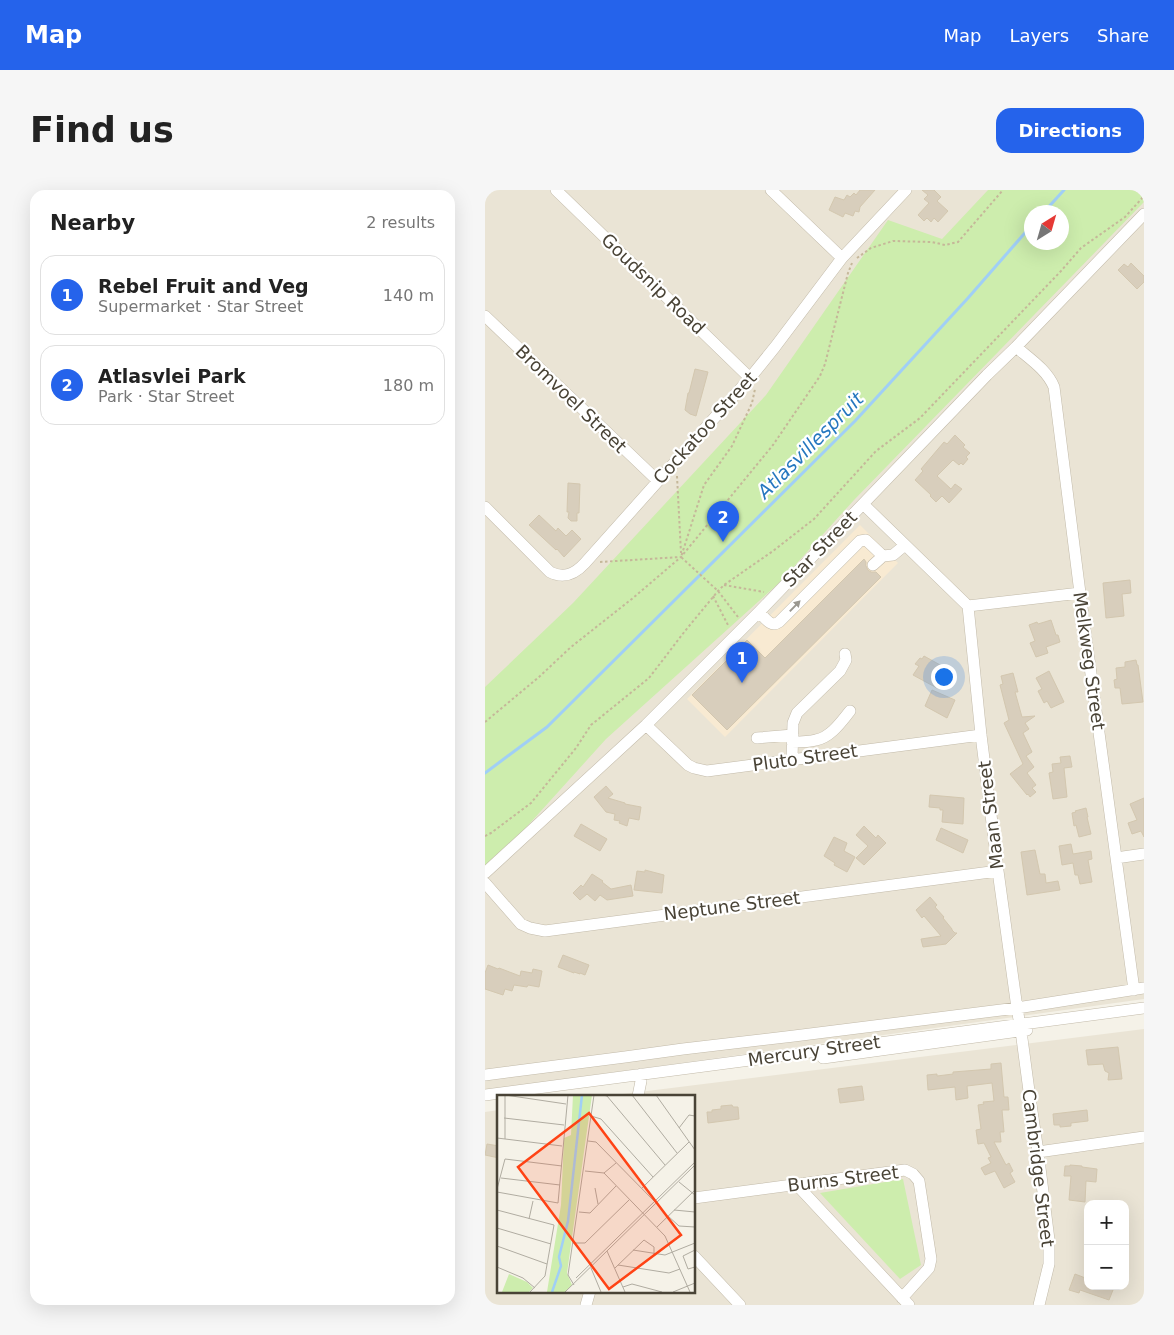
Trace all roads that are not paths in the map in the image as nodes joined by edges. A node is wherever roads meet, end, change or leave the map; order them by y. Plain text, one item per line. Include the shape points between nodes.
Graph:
1 (556, 190) edge
2 (771, 190) edge
3 (905, 190) edge
4 (1144, 215) edge
5 (842, 258) junction
6 (485, 316) edge
7 (1016, 346) junction
8 (753, 383) junction
9 (658, 481) junction
10 (863, 504) junction
11 (485, 506) edge
12 (905, 545) junction
13 (883, 556) junction
14 (873, 565) dead end
15 (1080, 593) junction
16 (968, 606) junction
17 (759, 612) junction
18 (845, 654) dead end
19 (849, 711) dead end
20 (646, 725) junction
21 (981, 735) junction
22 (757, 738) dead end
23 (792, 739) junction
24 (792, 759) junction
25 (1144, 854) edge
26 (1116, 858) junction
27 (998, 871) junction
28 (485, 872) edge
29 (485, 883) edge
30 (1139, 989) edge
31 (1017, 1008) junction
32 (1144, 1008) edge
33 (1144, 1015) edge
34 (1021, 1027) junction
35 (485, 1075) edge
36 (641, 1077) junction
37 (485, 1095) edge
38 (532, 1095) edge
39 (637, 1095) edge
40 (1144, 1137) edge
41 (1038, 1152) junction
42 (797, 1184) junction
43 (695, 1198) edge
44 (695, 1257) edge
45 (590, 1292) edge
46 (906, 1302) edge
47 (586, 1305) edge
48 (740, 1305) edge
49 (1039, 1305) edge

1 - 8 street, Goudsnip Road
2 - 5 street
3 - 5 street, Cockatoo Street
4 - 7 street, Star Street
5 - 8 street, Cockatoo Street via 775,347
6 - 9 street, Bromvoel Street
7 - 10 street, Star Street
7 - 15 street, Melkweg Street via 1043,371 1054,387
8 - 9 street, Cockatoo Street
9 - 11 street, Cockatoo Street via 585,563 568,575 550,572
10 - 12 street
10 - 17 street, Star Street
12 - 13 street via 893,555
12 - 16 street
13 - 14 street
17 -> 13 street via 776,625 860,541 866,540
15 - 16 street
15 - 26 street, Melkweg Street
16 - 21 street, Maan Street
17 - 20 street, Star Street
18 - 23 street via 846,660 840,671 797,713
19 - 23 street via 825,737 818,740
20 - 24 street, Pluto Street via 694,768 707,771
20 - 28 street, Star Street
21 - 24 street, Pluto Street
21 - 27 street, Maan Street
22 - 23 street
23 - 24 street
25 - 26 street
26 - 30 street, Melkweg Street
27 - 29 street, Neptune Street via 545,930 521,924
27 - 31 street, Maan Street
30 - 31 street, Mercury Street
31 - 34 street, Maan Street
31 - 35 street, Mercury Street
32 - 34 street, Mercury Street
33 - 34 street, Mercury Street
34 - 36 street, Mercury Street via 967,1039
34 - 41 street, Cambridge Street
36 - 37 street, Mercury Street
36 - 38 street, Mercury Street
36 - 39 street
40 - 41 street
41 - 49 street, Cambridge Street via 1049,1246 1049,1264
42 - 43 street, Burns Street
42 - 46 street
42 - 46 street, Burns Street via 905,1170 917,1177 931,1264
44 - 48 street
45 - 47 street

